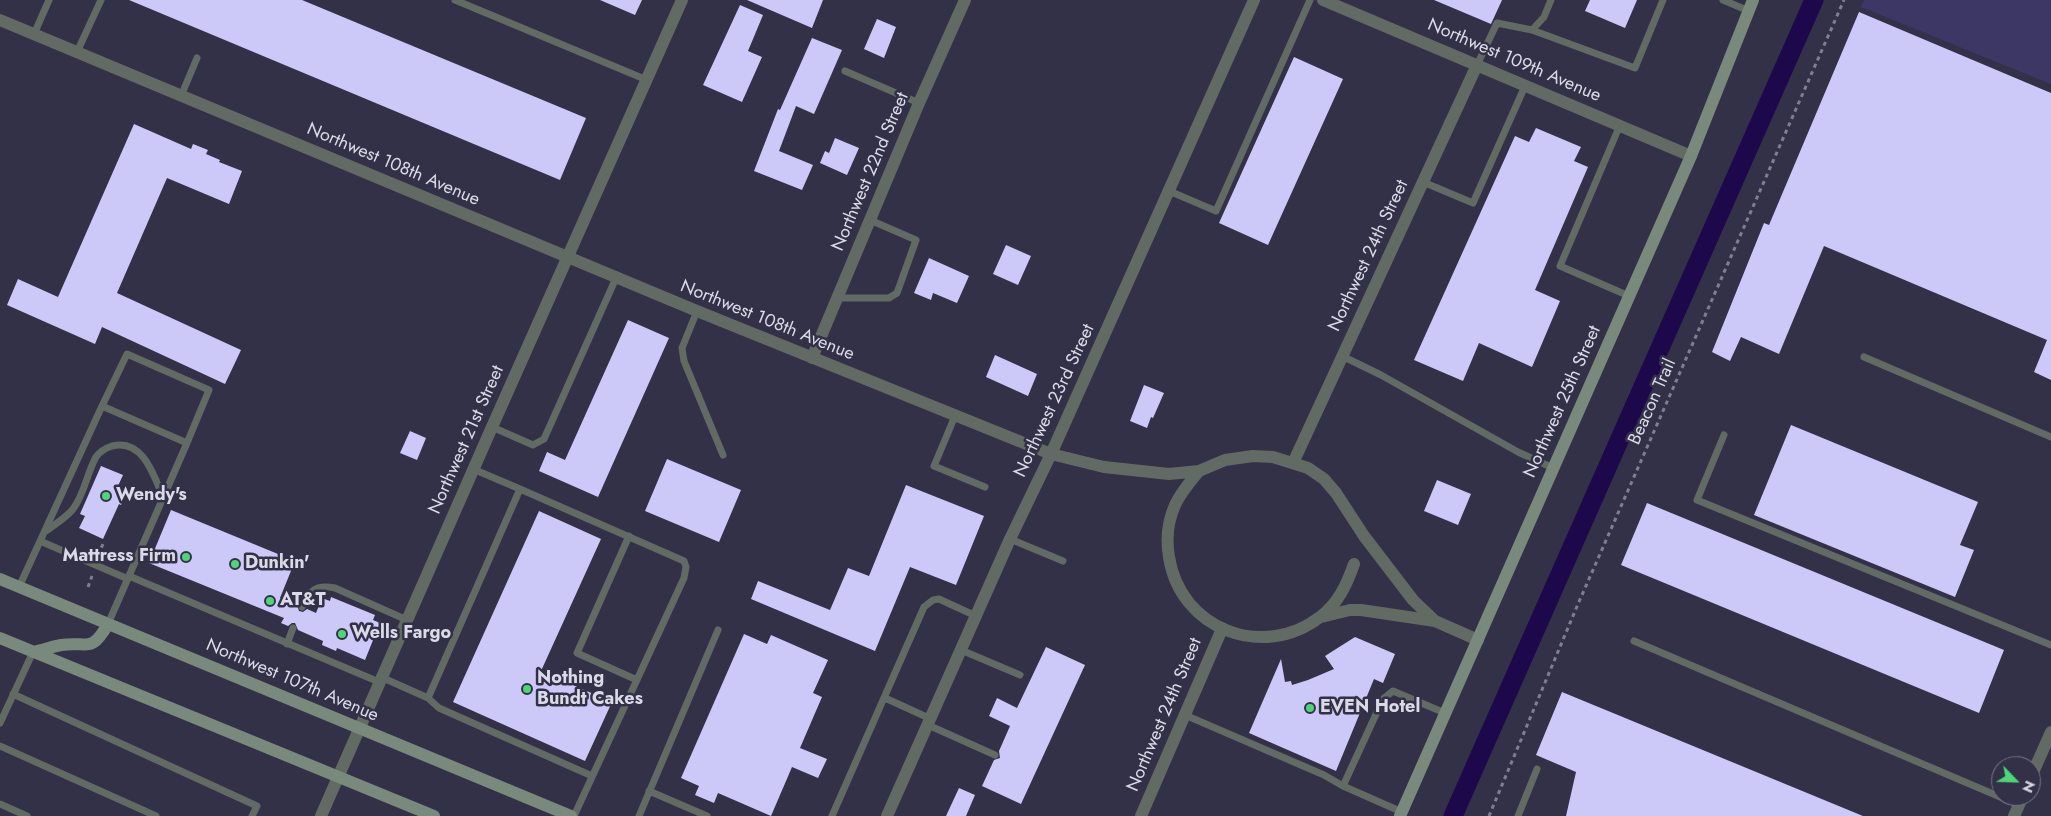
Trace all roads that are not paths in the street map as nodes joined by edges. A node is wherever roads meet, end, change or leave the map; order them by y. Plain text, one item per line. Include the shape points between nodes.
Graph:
1 (50, 0) edge
2 (101, 0) edge
3 (455, 0) edge
4 (682, 0) edge
5 (965, 0) edge
6 (1254, 0) edge
7 (1310, 0) edge
8 (1323, 0) edge
9 (1551, 0) edge
10 (1663, 0) edge
11 (1723, 0) edge
12 (1751, 6) edge
13 (0, 20) edge
14 (1532, 30) junction
15 (34, 34) junction
16 (77, 52) junction
17 (197, 58) dead end
18 (1477, 65) junction
19 (845, 71) dead end
20 (647, 80) junction
21 (1525, 86) junction
22 (182, 96) junction
23 (919, 102) junction
24 (1620, 125) junction
25 (1691, 156) junction
26 (1422, 182) junction
27 (1169, 191) junction
28 (870, 220) junction
29 (568, 257) junction
30 (616, 278) junction
31 (1629, 296) junction
32 (836, 298) junction
33 (697, 311) junction
34 (1342, 356) junction
35 (1864, 357) dead end
36 (812, 358) junction
37 (102, 406) junction
38 (955, 416) junction
39 (492, 427) junction
40 (1724, 436) dead end
41 (2051, 437) edge
42 (187, 443) junction
43 (723, 454) dead end
44 (1051, 454) junction
45 (1293, 463) junction
46 (1553, 468) junction
47 (473, 469) junction
48 (1199, 471) junction
49 (985, 487) dead end
50 (520, 489) junction
51 (163, 497) junction
52 (44, 532) junction
53 (629, 536) junction
54 (1010, 538) junction
55 (40, 541) junction
56 (1063, 561) dead end
57 (1354, 564) dead end
58 (128, 577) junction
59 (0, 579) edge
60 (19, 587) junction
61 (302, 607) dead end
62 (976, 616) junction
63 (1321, 617) junction
64 (407, 620) junction
65 (1435, 621) junction
66 (108, 624) junction
67 (293, 628) dead end
68 (1222, 629) junction
69 (718, 630) dead end
70 (0, 638) edge
71 (1478, 640) junction
72 (1634, 641) dead end
73 (287, 644) junction
74 (2051, 646) edge
75 (961, 650) junction
76 (33, 652) junction
77 (1020, 675) dead end
78 (380, 680) junction
79 (637, 680) junction
80 (13, 694) junction
81 (428, 698) junction
82 (885, 698) junction
83 (1445, 713) junction
84 (1185, 715) junction
85 (0, 722) edge
86 (929, 722) junction
87 (359, 728) junction
88 (2051, 732) edge
89 (0, 746) edge
90 (995, 755) dead end
91 (2040, 756) edge
92 (1537, 769) dead end
93 (592, 776) junction
94 (338, 778) junction
95 (1343, 786) junction
96 (649, 791) junction
97 (1991, 794) edge
98 (0, 804) edge
99 (1401, 814) edge
100 (26, 816) edge
101 (156, 816) edge
102 (252, 816) edge
103 (321, 816) edge
104 (434, 816) edge
105 (572, 816) edge
106 (638, 816) edge
107 (707, 816) edge
108 (832, 816) edge
109 (887, 816) edge
110 (1141, 816) edge
111 (1518, 816) edge

1 - 15 lane
2 - 16 lane
3 - 20 lane
4 - 20 street, Northwest 21st Street
5 - 23 street, Northwest 22nd Street
6 - 27 street, Northwest 23rd Street
7 - 27 lane via 1216,211
8 - 18 street, Northwest 109th Avenue
9 - 14 lane via 1544,17
10 - 14 lane via 1635,68
11 - 12 lane
12 - 25 main road, Northwest 25th Street
13 - 15 street, Northwest 108th Avenue
14 - 18 lane via 1497,23
15 - 16 street, Northwest 108th Avenue
16 - 22 street, Northwest 108th Avenue
17 - 22 lane
18 - 21 street, Northwest 109th Avenue
18 - 26 street, Northwest 24th Street
19 - 23 lane
20 - 29 street, Northwest 21st Street
21 - 24 street, Northwest 109th Avenue
21 - 26 lane via 1473,203
22 - 29 street, Northwest 108th Avenue
23 - 28 street, Northwest 22nd Street
24 - 25 street, Northwest 109th Avenue
24 - 31 lane via 1560,266
25 - 31 main road, Northwest 25th Street
26 - 34 street, Northwest 24th Street
27 - 44 street, Northwest 23rd Street
28 - 32 street, Northwest 22nd Street
28 - 32 lane via 916,240 897,293 889,298
29 - 30 street, Northwest 108th Avenue
29 - 39 street, Northwest 21st Street
30 - 33 street, Northwest 108th Avenue
30 - 39 lane via 544,439 533,445
31 - 46 main road, Northwest 25th Street
32 - 36 street, Northwest 22nd Street
33 - 36 street, Northwest 108th Avenue
33 - 43 lane via 682,348 684,361
34 - 45 street, Northwest 24th Street
34 - 46 lane
35 - 41 lane
36 - 38 street, Northwest 108th Avenue
37 - 42 lane
37 - 42 lane via 127,354 209,390
37 - 52 lane
38 - 44 street, Northwest 108th Avenue
38 - 49 lane via 934,466
39 - 47 street, Northwest 21st Street
40 - 74 lane via 1696,500
42 - 51 lane
44 - 48 street, Northwest 108th Avenue via 1142,472
44 - 54 street, Northwest 23rd Street
45 - 48 street, Northwest 108th Avenue via 1253,456 1225,460
45 - 65 street, Northwest 108th Avenue via 1324,479 1392,574
46 - 71 main road, Northwest 25th Street
47 - 50 lane
47 - 64 street, Northwest 21st Street
48 - 68 street via 1175,505 1167,546 1170,567 1185,598 1204,618
50 - 53 lane
50 - 81 lane
51 - 52 lane via 145,458 134,449 117,445 105,448 97,456 74,508
51 - 58 lane
52 - 55 lane
53 - 79 lane via 684,561 686,567 684,578
53 - 79 lane via 577,653
54 - 56 lane
54 - 62 street, Northwest 23rd Street
55 - 58 lane
55 - 60 lane
57 - 63 street via 1336,602
58 - 66 lane
58 - 73 lane
59 - 60 main road, Northwest 107th Avenue
60 - 66 main road, Northwest 107th Avenue
61 - 64 lane via 310,593 324,586
62 - 75 street, Northwest 23rd Street
62 - 82 lane via 939,599 928,603
63 - 65 street via 1361,610
63 - 68 street via 1303,628 1263,638 1242,636
64 - 78 street, Northwest 21st Street
65 - 71 street, Northwest 108th Avenue
66 - 76 main road via 101,637 88,645 63,645
66 - 87 main road, Northwest 107th Avenue
67 - 73 lane
68 - 84 street, Northwest 24th Street
69 - 96 lane
70 - 76 main road
71 - 83 main road, Northwest 25th Street
72 - 97 lane
73 - 78 lane
75 - 77 lane
75 - 86 street, Northwest 23rd Street
76 - 80 lane
76 - 94 main road
78 - 81 lane
78 - 87 street, Northwest 21st Street
79 - 93 lane
80 - 85 lane
80 - 102 lane via 257,806
81 - 93 lane via 439,708
82 - 86 lane
82 - 108 lane
83 - 95 lane via 1393,691 1383,700
83 - 99 main road, Northwest 25th Street
84 - 95 lane
84 - 110 street, Northwest 24th Street
86 - 90 lane
86 - 109 street, Northwest 23rd Street
87 - 94 street, Northwest 21st Street
87 - 105 main road, Northwest 107th Avenue
88 - 91 street
89 - 101 lane
92 - 111 lane
93 - 105 lane
94 - 103 street, Northwest 21st Street
94 - 104 main road
95 - 99 lane
96 - 106 lane
96 - 107 lane
98 - 100 lane

